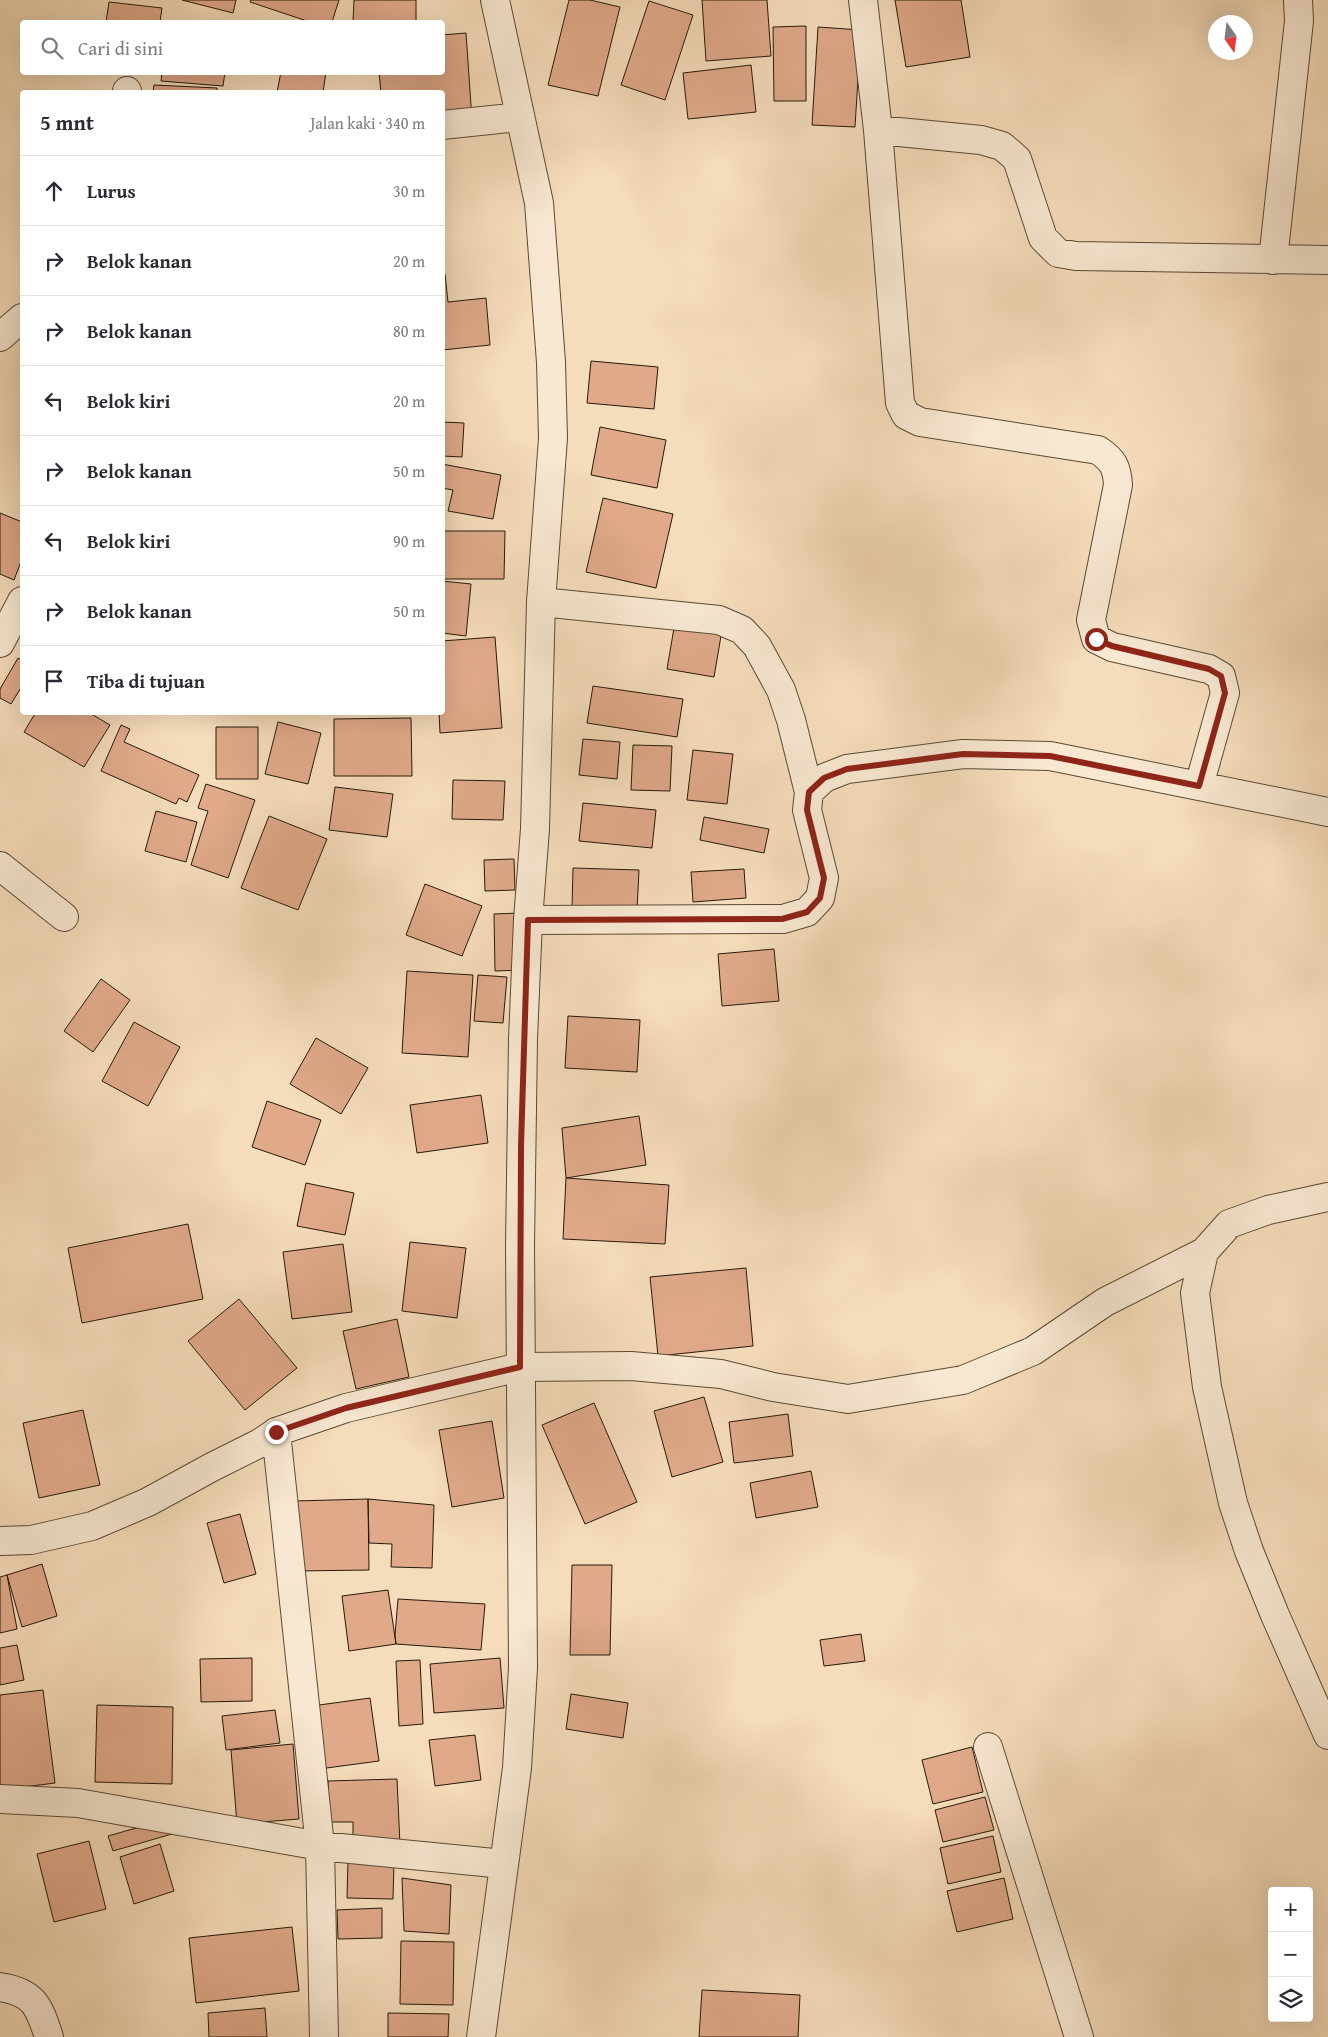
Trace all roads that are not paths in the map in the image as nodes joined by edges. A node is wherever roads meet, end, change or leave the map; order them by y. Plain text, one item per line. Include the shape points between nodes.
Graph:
1 (494, 0) edge
2 (863, 0) edge
3 (1298, 0) edge
4 (520, 117) junction
5 (445, 125) edge
6 (878, 130) junction
7 (1274, 260) junction
8 (1328, 260) edge
9 (20, 320) edge
10 (0, 337) edge
11 (541, 602) junction
12 (20, 606) edge
13 (0, 643) edge
14 (1199, 786) junction
15 (809, 792) junction
16 (1328, 812) edge
17 (0, 866) edge
18 (64, 917) dead end
19 (528, 920) junction
20 (1328, 1197) edge
21 (1204, 1252) junction
22 (520, 1367) junction
23 (276, 1432) junction
24 (0, 1541) edge
25 (1328, 1735) edge
26 (988, 1747) dead end
27 (0, 1799) edge
28 (320, 1846) junction
29 (504, 1864) junction
30 (0, 1987) edge
31 (49, 2037) edge
32 (324, 2037) edge
33 (481, 2037) edge
34 (1079, 2037) edge

1 - 4 street
2 - 6 street
3 - 7 street via 1299,20
4 - 5 street
4 - 11 street via 540,203 551,362 553,438
6 - 7 street via 981,140 1002,146 1017,159 1043,238 1058,253
6 - 14 street via 900,403 906,415 920,422 1098,450 1110,458 1118,470 1118,485 1092,620 1096,639 1112,646 1209,669 1221,676 1225,693
7 - 8 street
9 - 10 street
11 - 15 street via 719,620 742,630 757,646 781,690
11 - 19 street via 535,819
12 - 13 street
14 - 15 street via 1050,756 963,754 847,769 824,778
14 - 16 street
15 - 19 street via 807,810 824,878 820,898 807,912 782,919
17 - 18 street
19 - 22 street via 521,1146
20 - 21 street via 1268,1210 1229,1224
21 - 22 street via 1105,1302 1033,1351 963,1380 848,1399 774,1387 721,1374 631,1366
21 - 25 street via 1195,1293 1207,1387 1233,1504 1249,1551
22 - 23 street via 346,1408
22 - 29 street via 523,1668 517,1768
23 - 24 street via 148,1502 92,1526 31,1540
23 - 28 street
26 - 34 street
27 - 28 street via 78,1803
28 - 29 street
28 - 32 street
29 - 33 street
30 - 31 street via 23,1992 31,2000 38,2008

